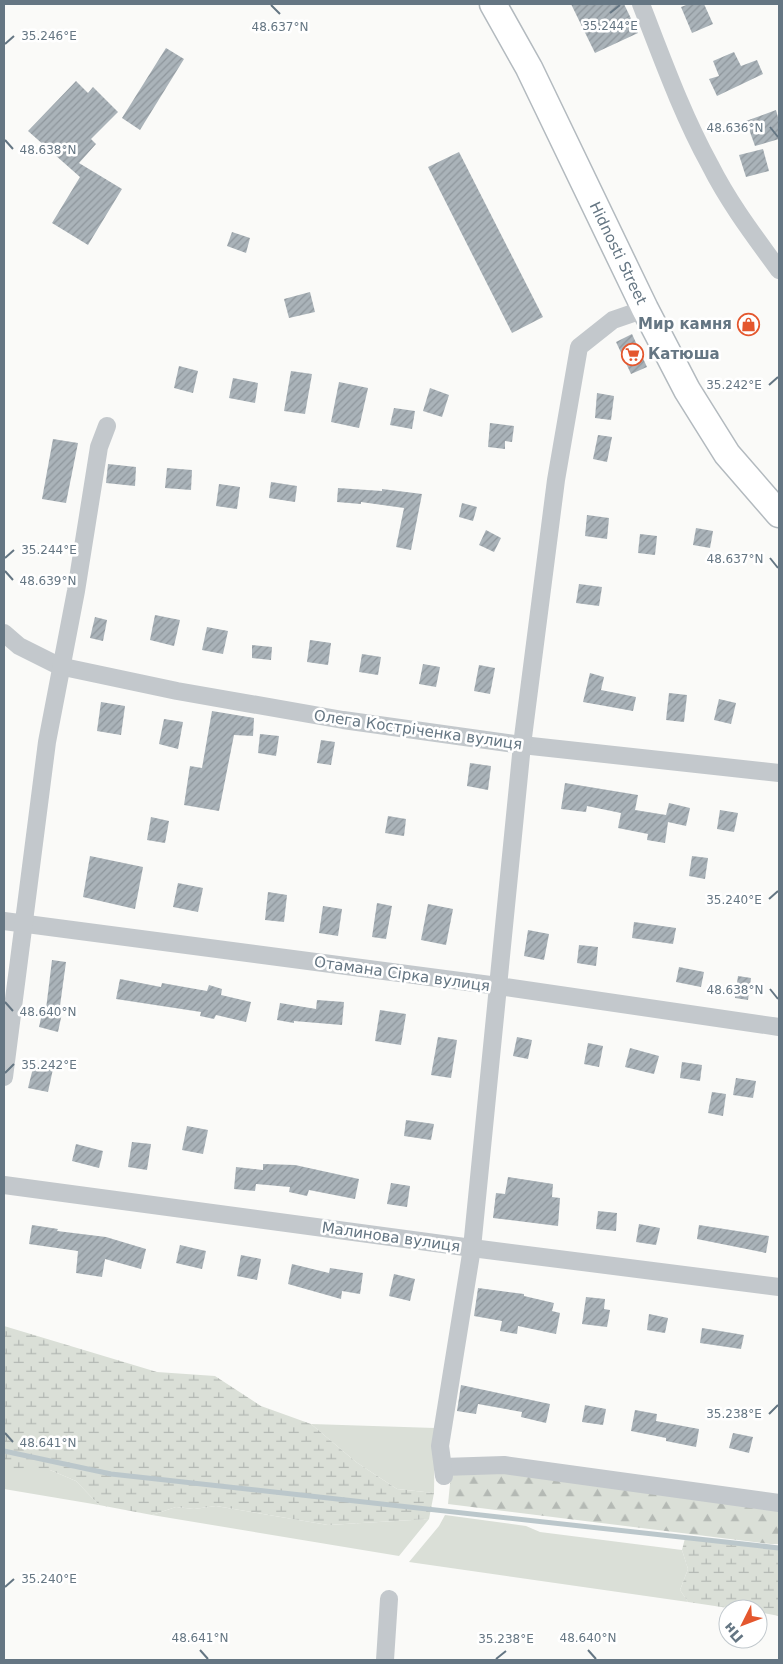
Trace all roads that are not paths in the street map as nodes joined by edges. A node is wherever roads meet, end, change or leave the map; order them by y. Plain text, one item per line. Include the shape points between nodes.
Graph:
1 (493, 4) edge
2 (641, 4) edge
3 (779, 270) edge
4 (646, 309) junction
5 (107, 426) dead end
6 (779, 514) edge
7 (4, 633) edge
8 (59, 666) junction
9 (522, 745) junction
10 (779, 773) edge
11 (4, 921) edge
12 (25, 924) junction
13 (498, 986) junction
14 (779, 1027) edge
15 (4, 1077) edge
16 (4, 1185) edge
17 (472, 1248) junction
18 (779, 1287) edge
19 (779, 1503) edge
20 (388, 1599) dead end
21 (384, 1660) edge

1 - 4 main road, Hidnosti Street via 529,68
2 - 3 street via 710,166 747,227
4 - 6 main road, Hidnosti Street via 687,390 727,454
4 - 9 street via 613,320 579,347 556,480
5 - 8 street via 99,446 76,591
7 - 8 street, Олега Костріченка вулиця via 18,646
8 - 9 street, Олега Костріченка вулиця via 177,691 343,720
8 - 12 street via 32,849
9 - 10 street, Олега Костріченка вулиця
9 - 13 street
11 - 12 street, Отамана Сірка вулиця
12 - 13 street, Отамана Сірка вулиця
12 - 15 street
13 - 14 street, Отамана Сірка вулиця
13 - 17 street
16 - 17 street, Малинова вулиця
17 - 18 street, Малинова вулиця
17 - 19 street via 440,1446 444,1472 504,1465
20 - 21 street

